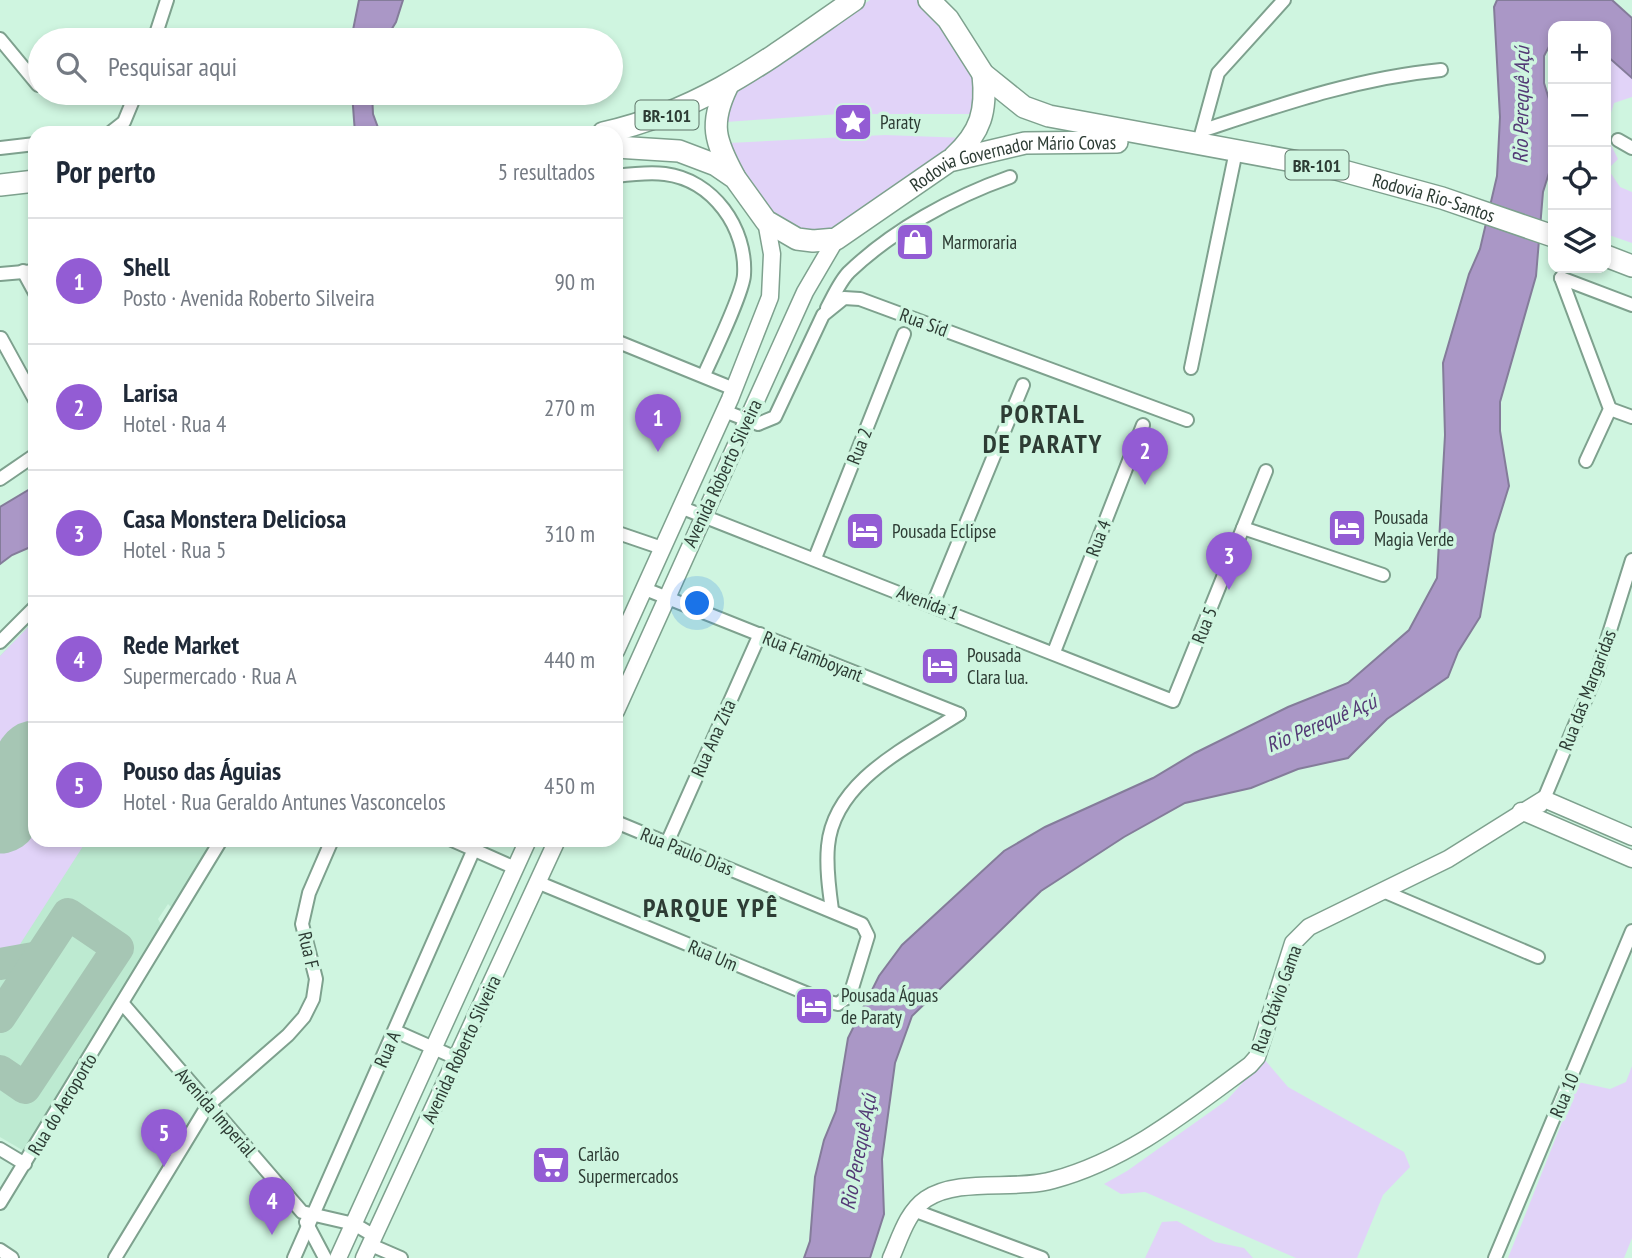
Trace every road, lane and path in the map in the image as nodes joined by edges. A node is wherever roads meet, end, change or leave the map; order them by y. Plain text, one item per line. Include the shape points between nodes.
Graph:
1 (167, 0) edge
2 (854, 0) edge
3 (929, 0) edge
4 (1284, 0) edge
5 (158, 28) edge
6 (0, 39) edge
7 (1441, 70) dead end
8 (28, 73) edge
9 (983, 74) junction
10 (727, 87) junction
11 (131, 105) edge
12 (119, 126) edge
13 (623, 128) edge
14 (1196, 139) junction
15 (1618, 140) dead end
16 (28, 145) edge
17 (0, 148) edge
18 (623, 148) edge
19 (1632, 148) edge
20 (1236, 150) junction
21 (949, 161) junction
22 (623, 176) edge
23 (735, 177) junction
24 (1010, 177) dead end
25 (28, 182) edge
26 (0, 185) edge
27 (766, 221) junction
28 (1548, 234) edge
29 (836, 239) junction
30 (1611, 258) edge
31 (1632, 267) edge
32 (28, 271) edge
33 (0, 274) edge
34 (1632, 305) edge
35 (823, 315) junction
36 (904, 334) dead end
37 (0, 337) edge
38 (623, 344) edge
39 (1191, 368) dead end
40 (704, 375) junction
41 (1023, 385) dead end
42 (28, 387) edge
43 (734, 389) junction
44 (1610, 410) junction
45 (724, 411) junction
46 (1632, 417) edge
47 (747, 420) junction
48 (1187, 420) dead end
49 (1143, 425) dead end
50 (28, 460) edge
51 (1586, 461) dead end
52 (1266, 471) dead end
53 (0, 479) edge
54 (680, 506) junction
55 (704, 515) junction
56 (1243, 528) junction
57 (623, 535) edge
58 (662, 548) junction
59 (815, 558) junction
60 (1632, 560) edge
61 (1383, 575) dead end
62 (645, 589) junction
63 (667, 597) junction
64 (933, 604) junction
65 (28, 614) edge
66 (760, 634) junction
67 (623, 636) edge
68 (0, 642) edge
69 (1054, 652) junction
70 (623, 695) edge
71 (1173, 701) joint
72 (1544, 799) junction
73 (1528, 814) junction
74 (623, 825) edge
75 (1632, 837) edge
76 (667, 842) junction
77 (217, 847) edge
78 (329, 847) edge
79 (475, 847) edge
80 (481, 847) edge
81 (525, 847) edge
82 (554, 847) edge
83 (1632, 859) edge
84 (515, 868) junction
85 (537, 882) junction
86 (1383, 891) junction
87 (502, 897) junction
88 (527, 904) junction
89 (832, 910) junction
90 (1632, 931) edge
91 (868, 936) joint
92 (1538, 957) dead end
93 (123, 1004) junction
94 (395, 1031) junction
95 (434, 1048) junction
96 (456, 1058) junction
97 (208, 1105) junction
98 (0, 1149) edge
99 (25, 1164) junction
100 (0, 1203) edge
101 (913, 1210) junction
102 (307, 1217) junction
103 (354, 1224) junction
104 (0, 1250) edge
105 (368, 1252) edge
106 (12, 1258) edge
107 (116, 1258) edge
108 (294, 1258) edge
109 (325, 1258) edge
110 (338, 1258) edge
111 (401, 1258) edge
112 (891, 1258) edge
113 (1042, 1258) edge
114 (1495, 1258) edge

1 - 5 street
2 - 10 highway, BR-101
3 - 9 highway, Rodovia Governador Mário Covas / BR-101 via 948,19
4 - 14 street via 1218,73
6 - 8 street
7 - 14 street via 1388,75 1314,94
9 - 14 highway, Rodovia Governador Mário Covas / BR-101 via 1024,107 1049,116
9 - 21 highway via 982,123
10 - 13 highway, BR-101 via 653,121
10 - 23 highway via 715,121 721,151
11 - 12 street
14 - 20 highway, Rodovia Rio-Santos / BR-101
14 - 21 highway, Rodovia Governador Mário Covas / BR-101 via 1034,142
15 - 19 street
16 - 17 street
18 - 23 highway, BR-101 via 679,151
20 - 28 highway, Rodovia Rio-Santos / BR-101 via 1336,169
20 - 39 street
21 - 29 highway, Rodovia Governador Mário Covas / BR-101
22 - 40 street via 667,174 703,188 732,217 742,246 745,277
23 - 27 highway, BR-101
24 - 35 street via 967,192 886,243 847,274
25 - 26 highway
27 - 29 highway, BR-101 via 797,239
27 - 43 street, Avenida Roberto Silveira via 772,254 770,297
29 - 47 street, Avenida Roberto Silveira via 805,292
30 - 31 highway
32 - 33 street
34 - 44 street via 1561,278
35 - 47 street via 775,417 763,424
35 - 48 street, Rua Sid via 844,298 860,299
36 - 59 street, Rua 2
37 - 42 street
38 - 40 street
40 - 43 street
41 - 64 street
43 - 45 street, Avenida Roberto Silveira
44 - 46 street
44 - 51 street
45 - 47 street
45 - 54 street, Avenida Roberto Silveira
47 - 55 street, Avenida Roberto Silveira
49 - 69 street, Rua 4
50 - 53 street
52 - 56 street, Rua 5
54 - 55 street, Avenida 1
54 - 58 street, Avenida Roberto Silveira
55 - 59 street, Avenida 1
55 - 63 street, Avenida Roberto Silveira
56 - 61 street
56 - 71 street, Rua 5
57 - 58 street
58 - 62 street, Avenida Roberto Silveira
59 - 64 street, Avenida 1
60 - 72 street, Rua das Margaridas via 1597,672
62 - 63 street, Rua Flamboyant
62 - 67 street, Avenida Roberto Silveira
63 - 66 street, Rua Flamboyant
63 - 70 street, Avenida Roberto Silveira
64 - 69 street, Avenida 1
65 - 68 street
66 - 76 street, Rua Ana Zita
66 - 89 street, Rua Flamboyant via 959,714 859,782 839,808 828,845
69 - 71 street, Avenida 1
72 - 73 street, Rua Otávio Gama
72 - 75 street
73 - 83 street
73 - 86 street, Rua Otávio Gama
74 - 76 street, Rua Paulo Dias
76 - 89 street, Rua Paulo Dias
77 - 93 street, Rua do Aeroporto
78 - 97 street, Rua F via 309,893 302,925 316,979 313,999 288,1035
79 - 94 street, Rua A
80 - 84 street
81 - 84 street, Avenida Roberto Silveira
82 - 85 street, Avenida Roberto Silveira
84 - 85 street via 528,871
84 - 87 street, Avenida Roberto Silveira
85 - 88 street, Avenida Roberto Silveira
85 - 91 street, Rua Um via 838,1004 850,995
86 - 92 street
86 - 101 street, Rua Otávio Gama via 1309,927 1293,943 1257,1057 1152,1136 1097,1166 1049,1181 947,1190
87 - 88 street via 515,910
87 - 95 street, Avenida Roberto Silveira
88 - 96 street, Avenida Roberto Silveira
89 - 91 street, Rua Paulo Dias via 862,924
90 - 114 street, Rua 10
93 - 97 street, Avenida Imperial
93 - 99 street, Rua do Aeroporto
94 - 95 street
94 - 102 street, Rua A
95 - 96 street
95 - 103 street, Avenida Roberto Silveira
96 - 105 street, Avenida Roberto Silveira
97 - 102 street, Avenida Imperial
97 - 107 street, Rua F
98 - 99 street
99 - 100 street, Rua do Aeroporto
101 - 112 street
101 - 113 street
102 - 103 street
102 - 108 street, Rua A
102 - 109 street, Avenida Imperial
103 - 105 street via 371,1234
103 - 110 street, Avenida Roberto Silveira
104 - 106 street
105 - 111 street

